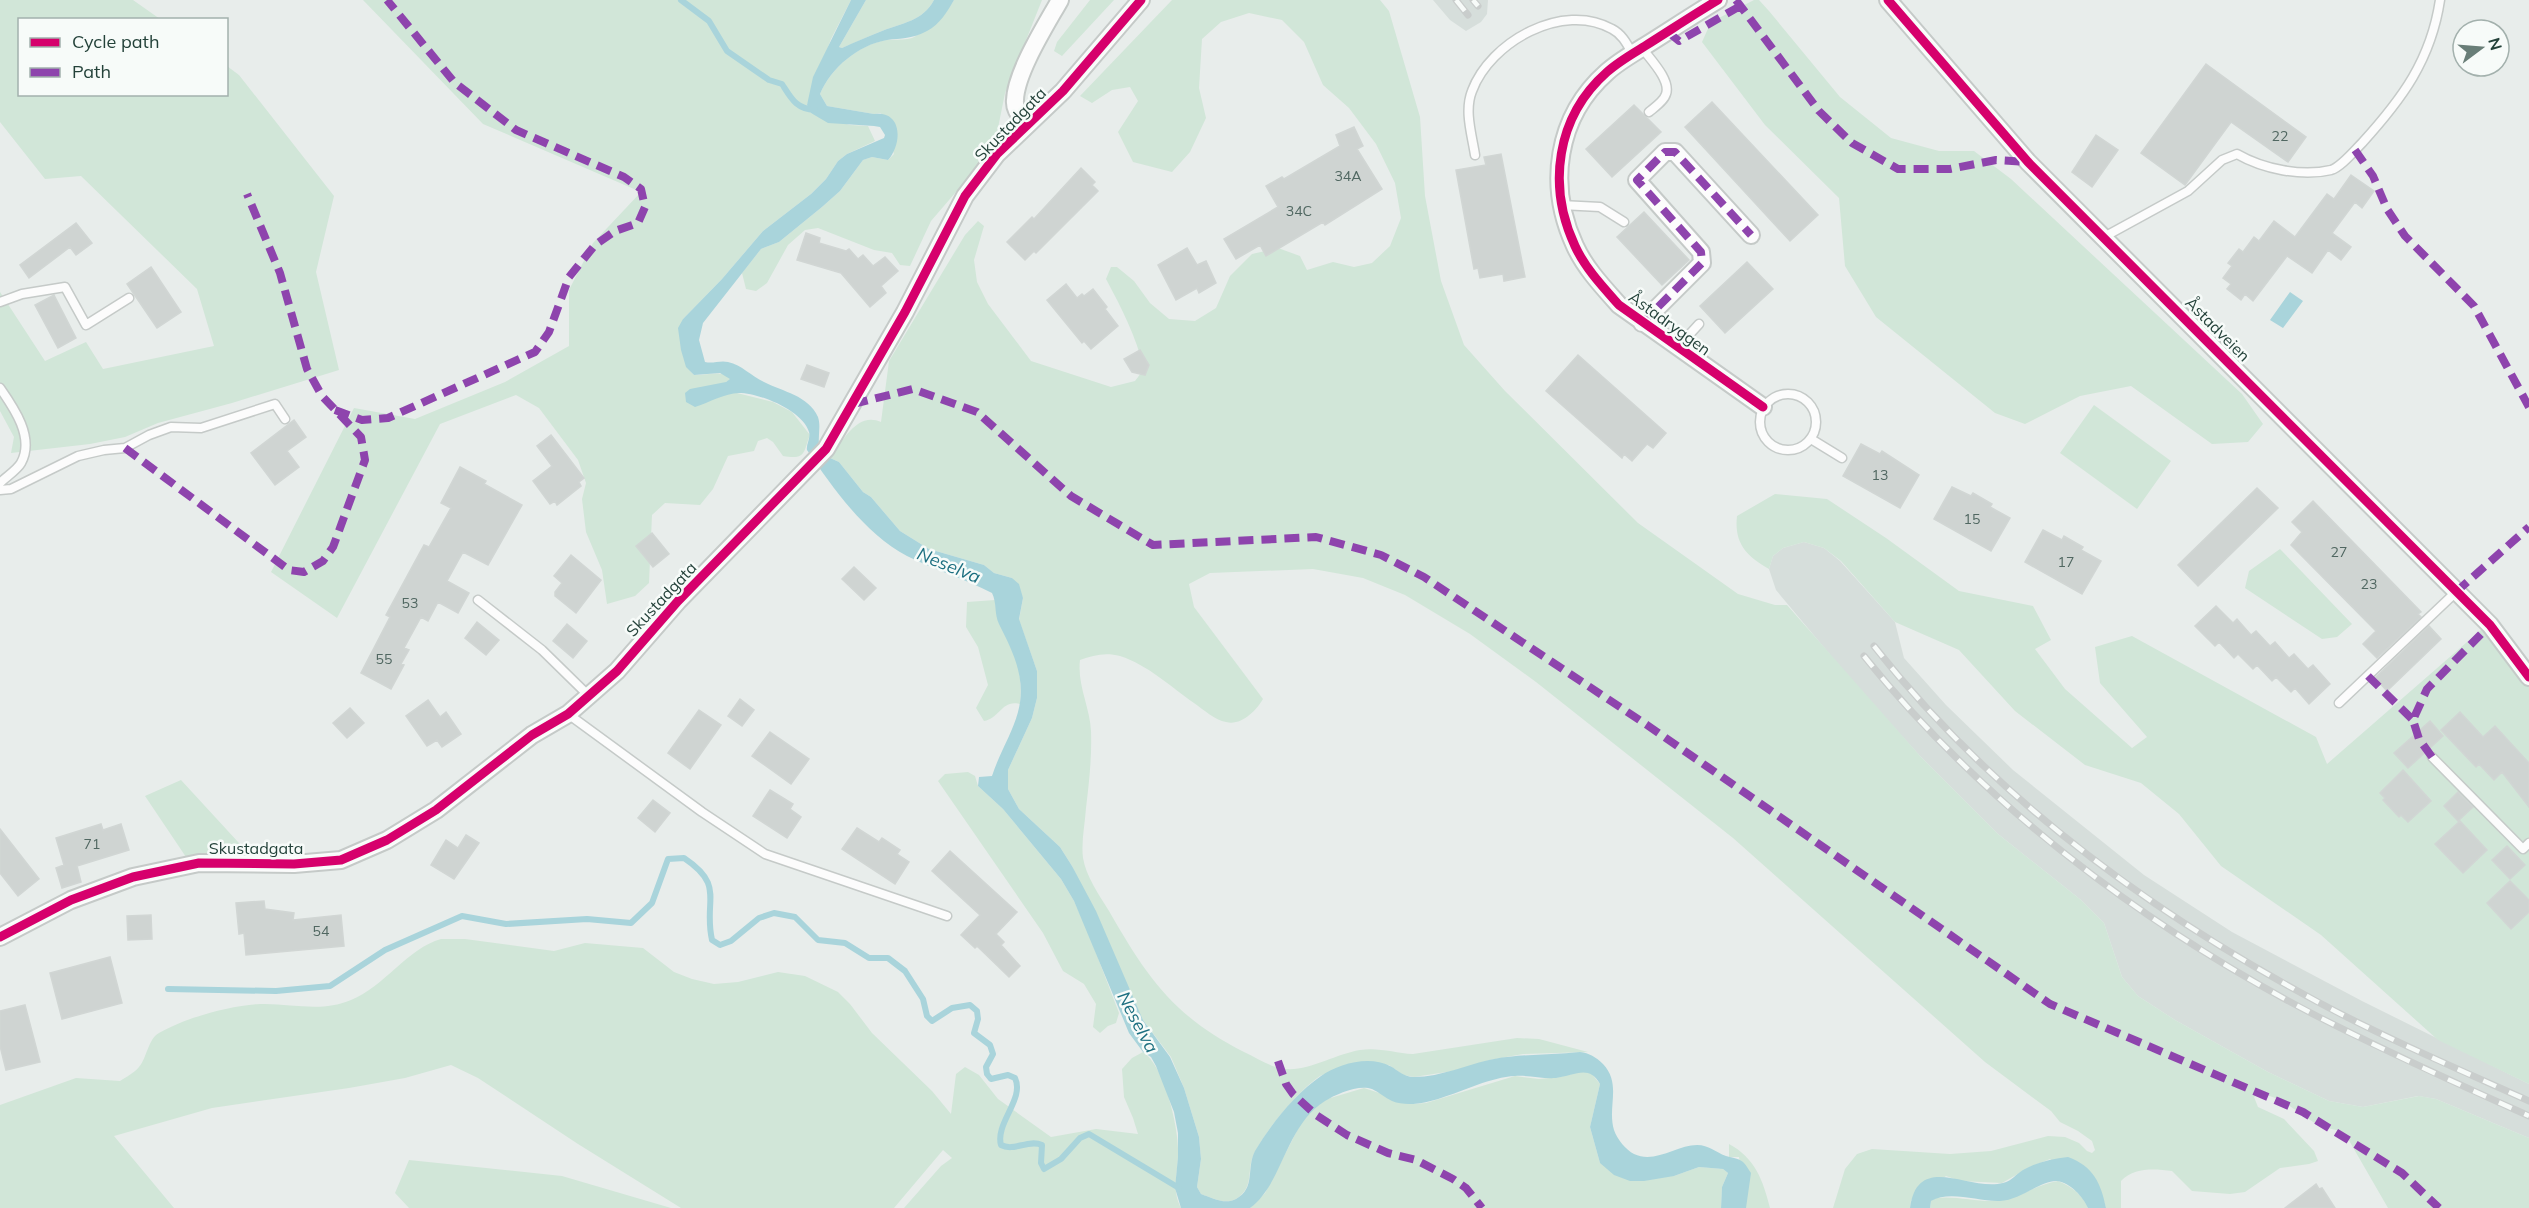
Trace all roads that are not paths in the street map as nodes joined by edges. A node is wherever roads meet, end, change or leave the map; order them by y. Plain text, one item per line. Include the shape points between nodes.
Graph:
1 (1060, 0) edge
2 (1141, 0) edge
3 (1718, 0) edge
4 (1888, 0) edge
5 (2440, 0) edge
6 (1637, 51) junction
7 (1649, 112) dead end
8 (1028, 124) junction
9 (1475, 155) dead end
10 (1561, 204) junction
11 (1624, 222) dead end
12 (1751, 235) dead end
13 (2104, 237) junction
14 (129, 298) dead end
15 (0, 302) edge
16 (1642, 323) junction
17 (1699, 324) dead end
18 (1678, 347) junction
19 (0, 388) edge
20 (1763, 407) junction
21 (285, 419) dead end
22 (1811, 439) junction
23 (1842, 458) dead end
24 (0, 483) edge
25 (0, 490) edge
26 (2456, 592) junction
27 (478, 600) dead end
28 (2529, 677) edge
29 (589, 696) junction
30 (2339, 703) dead end
31 (568, 714) junction
32 (2432, 757) dead end
33 (2527, 849) edge
34 (947, 916) dead end
35 (0, 937) edge

1 - 8 street via 1026,64 1015,101
2 - 8 street, Skustadgata via 1063,91
3 - 6 street, Åstadryggen
4 - 13 street, Åstadveien via 2028,162
5 - 13 lane via 2424,57 2395,106 2333,170 2295,172 2252,163 2237,154 2222,160 2188,191
6 - 7 lane via 1667,84 1667,93
6 - 9 lane via 1613,29 1592,22 1569,20 1538,27 1496,55 1471,93 1468,112
6 - 10 street, Åstadryggen via 1606,72 1577,106 1562,143
8 - 29 street, Skustadgata via 997,154 965,196 905,312 826,449
10 - 11 lane via 1600,207
10 - 16 street, Åstadryggen via 1576,249 1606,291
12 - 16 street via 1675,152 1665,152 1637,180 1701,252 1702,263
13 - 26 street, Åstadveien
14 - 15 lane via 86,325 66,287
16 - 18 street, Åstadryggen
17 - 18 lane
18 - 20 street, Åstadryggen
19 - 24 lane via 19,418 27,442 21,463
20 - 22 lane via 1759,420 1764,438 1774,447 1791,451
20 - 22 lane via 1786,394 1798,396 1816,416
21 - 25 lane via 275,404 201,428 171,427 125,448 78,456 11,489
22 - 23 lane
26 - 28 street, Åstadveien via 2490,625
26 - 30 lane
27 - 29 lane via 542,650
29 - 31 street, Skustadgata
31 - 34 lane via 765,854
31 - 35 street, Skustadgata via 532,735 436,810 387,840 341,860 294,864 199,863 133,877 71,900
32 - 33 lane

